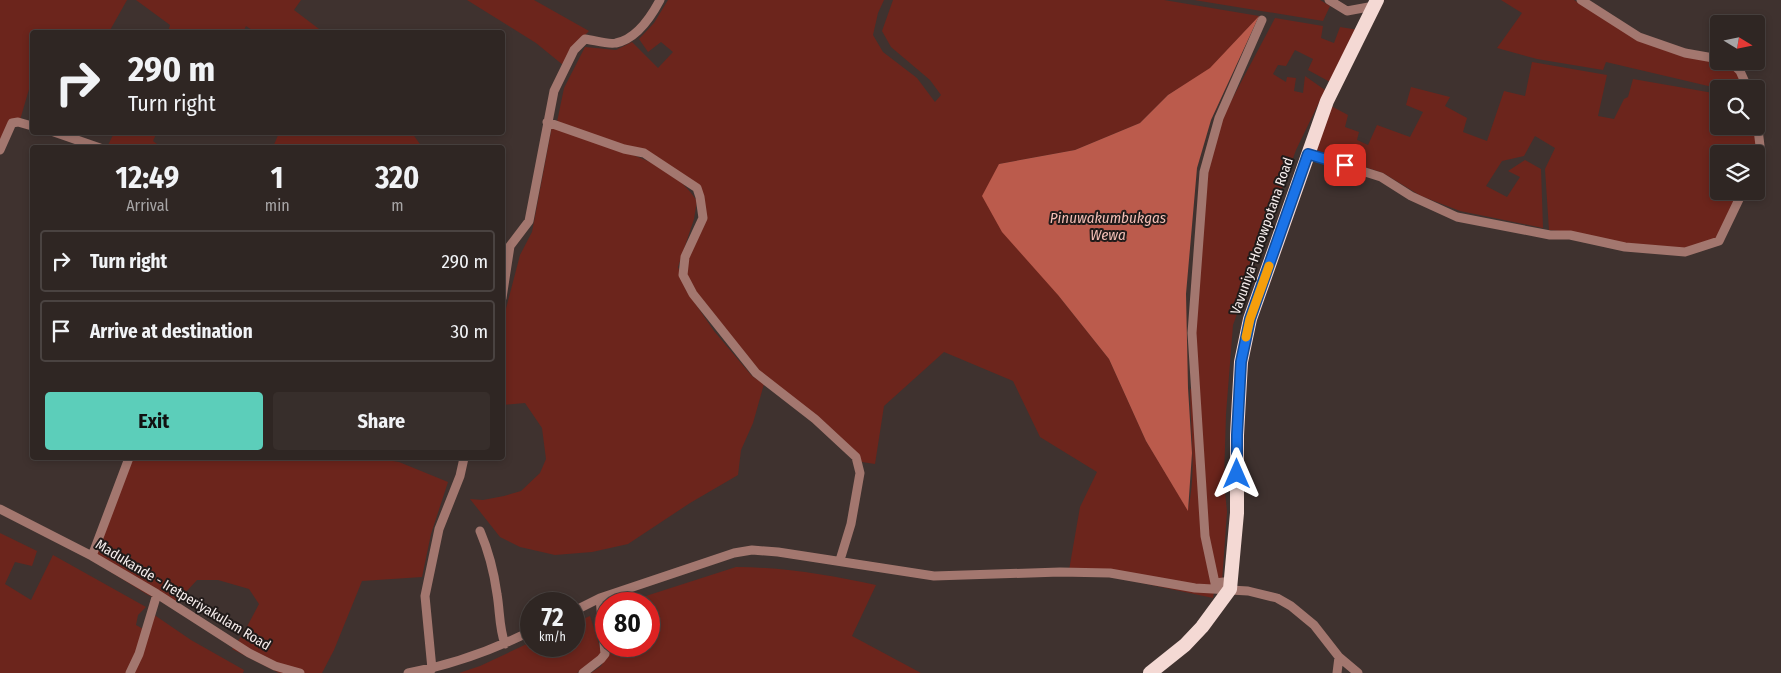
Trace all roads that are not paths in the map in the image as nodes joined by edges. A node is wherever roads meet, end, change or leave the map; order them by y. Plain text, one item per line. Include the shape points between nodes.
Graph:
1 (660, 0) edge
2 (1329, 0) edge
3 (1581, 0) edge
4 (1376, 3) edge
5 (1262, 20) dead end
6 (1710, 57) edge
7 (547, 122) junction
8 (30, 125) edge
9 (63, 135) edge
10 (91, 145) edge
11 (0, 150) edge
12 (1308, 154) junction
13 (1739, 200) edge
14 (505, 278) edge
15 (128, 460) edge
16 (464, 460) edge
17 (0, 509) edge
18 (480, 531) dead end
19 (92, 556) junction
20 (840, 560) junction
21 (1230, 585) junction
22 (618, 592) edge
23 (157, 594) junction
24 (520, 636) edge
25 (505, 644) junction
26 (602, 657) edge
27 (1339, 657) junction
28 (432, 669) junction
29 (130, 673) edge
30 (300, 673) edge
31 (408, 673) edge
32 (582, 673) edge
33 (1150, 673) edge
34 (1337, 673) edge
35 (1358, 673) edge

1 - 7 street via 649,20 630,37 615,44 585,38 574,50 554,91
2 - 4 street via 1347,11
3 - 6 street via 1639,37 1685,53
4 - 12 highway, Vavuniya-Horowpotana Road via 1327,101
5 - 21 street via 1219,118 1204,172 1192,333 1205,536 1215,583
7 - 14 street via 529,221 510,246
7 - 20 street via 644,153 697,188 703,218 685,257 683,275 692,294 756,373 815,419 856,457 860,472 851,524
8 - 11 street via 12,124
9 - 10 street
12 - 13 street via 1381,177 1411,196 1457,217 1625,247 1685,252 1719,241
12 - 21 highway, Vavuniya-Horowpotana Road via 1250,319 1241,362 1237,513
15 - 19 street
16 - 28 street via 438,529 425,596
17 - 19 street, Madukande - Iretperiyakulam Road
18 - 25 street via 491,557 500,632
19 - 23 street, Madukande - Iretperiyakulam Road
20 - 21 street via 934,576 1110,573 1195,588
20 - 22 street via 752,550 734,553
21 - 27 street via 1276,598 1291,606 1314,625
21 - 33 highway via 1202,627
23 - 29 street
23 - 30 street, Madukande - Iretperiyakulam Road via 249,653 275,666
24 - 25 street
25 - 28 street
26 - 32 street
27 - 34 street
27 - 35 street
28 - 31 street

